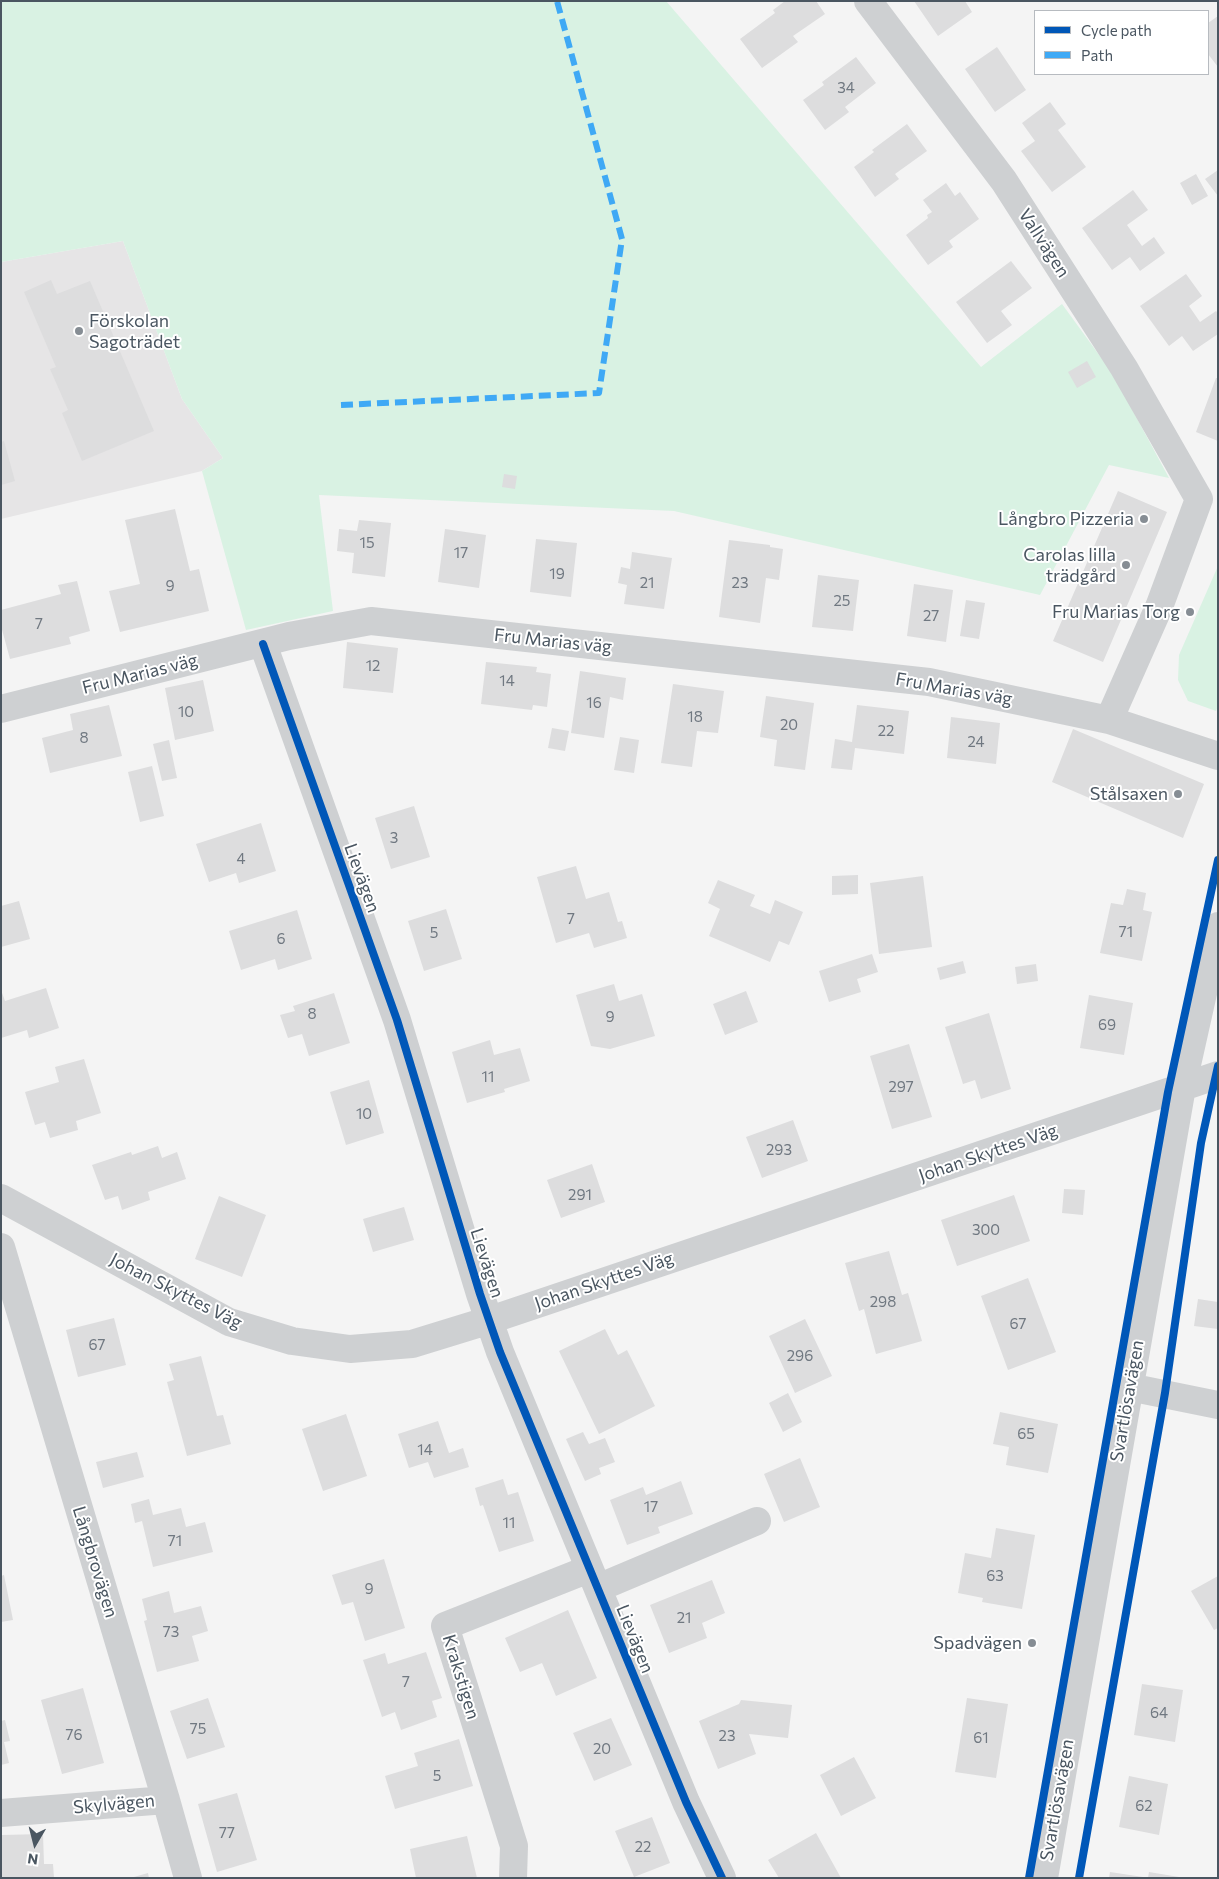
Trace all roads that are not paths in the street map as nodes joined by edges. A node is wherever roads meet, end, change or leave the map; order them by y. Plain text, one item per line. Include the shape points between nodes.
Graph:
1 (868, 1) edge
2 (1208, 503) edge
3 (262, 644) junction
4 (1, 709) edge
5 (1109, 720) junction
6 (1218, 756) edge
7 (1218, 926) edge
8 (1218, 1075) edge
9 (1182, 1087) junction
10 (1, 1198) edge
11 (1, 1247) edge
12 (490, 1320) junction
13 (1129, 1387) junction
14 (1218, 1405) edge
15 (757, 1522) dead end
16 (594, 1578) junction
17 (166, 1800) junction
18 (1, 1813) edge
19 (188, 1878) edge
20 (513, 1878) edge
21 (722, 1878) edge
22 (1044, 1878) edge

1 - 2 street, Vallvägen via 1004,182
2 - 5 street
3 - 4 street, Fru Marias väg
3 - 5 street, Fru Marias väg via 371,621 929,682
3 - 12 street, Lievägen via 398,1020
5 - 6 street
7 - 9 street, Svartlösavägen
8 - 9 street, Johan Skyttes Väg
9 - 12 street, Johan Skyttes Väg
9 - 13 street, Svartlösavägen
10 - 12 street, Johan Skyttes Väg via 229,1322 292,1341 350,1349 412,1344
11 - 17 street, Långbrovägen
12 - 16 street, Lievägen via 500,1352
13 - 14 street
13 - 22 street, Svartlösavägen
15 - 16 street
16 - 20 street, Krakstigen via 445,1626 514,1846
16 - 21 street, Lievägen via 686,1802
17 - 18 street, Skylvägen
17 - 19 street, Långbrovägen

